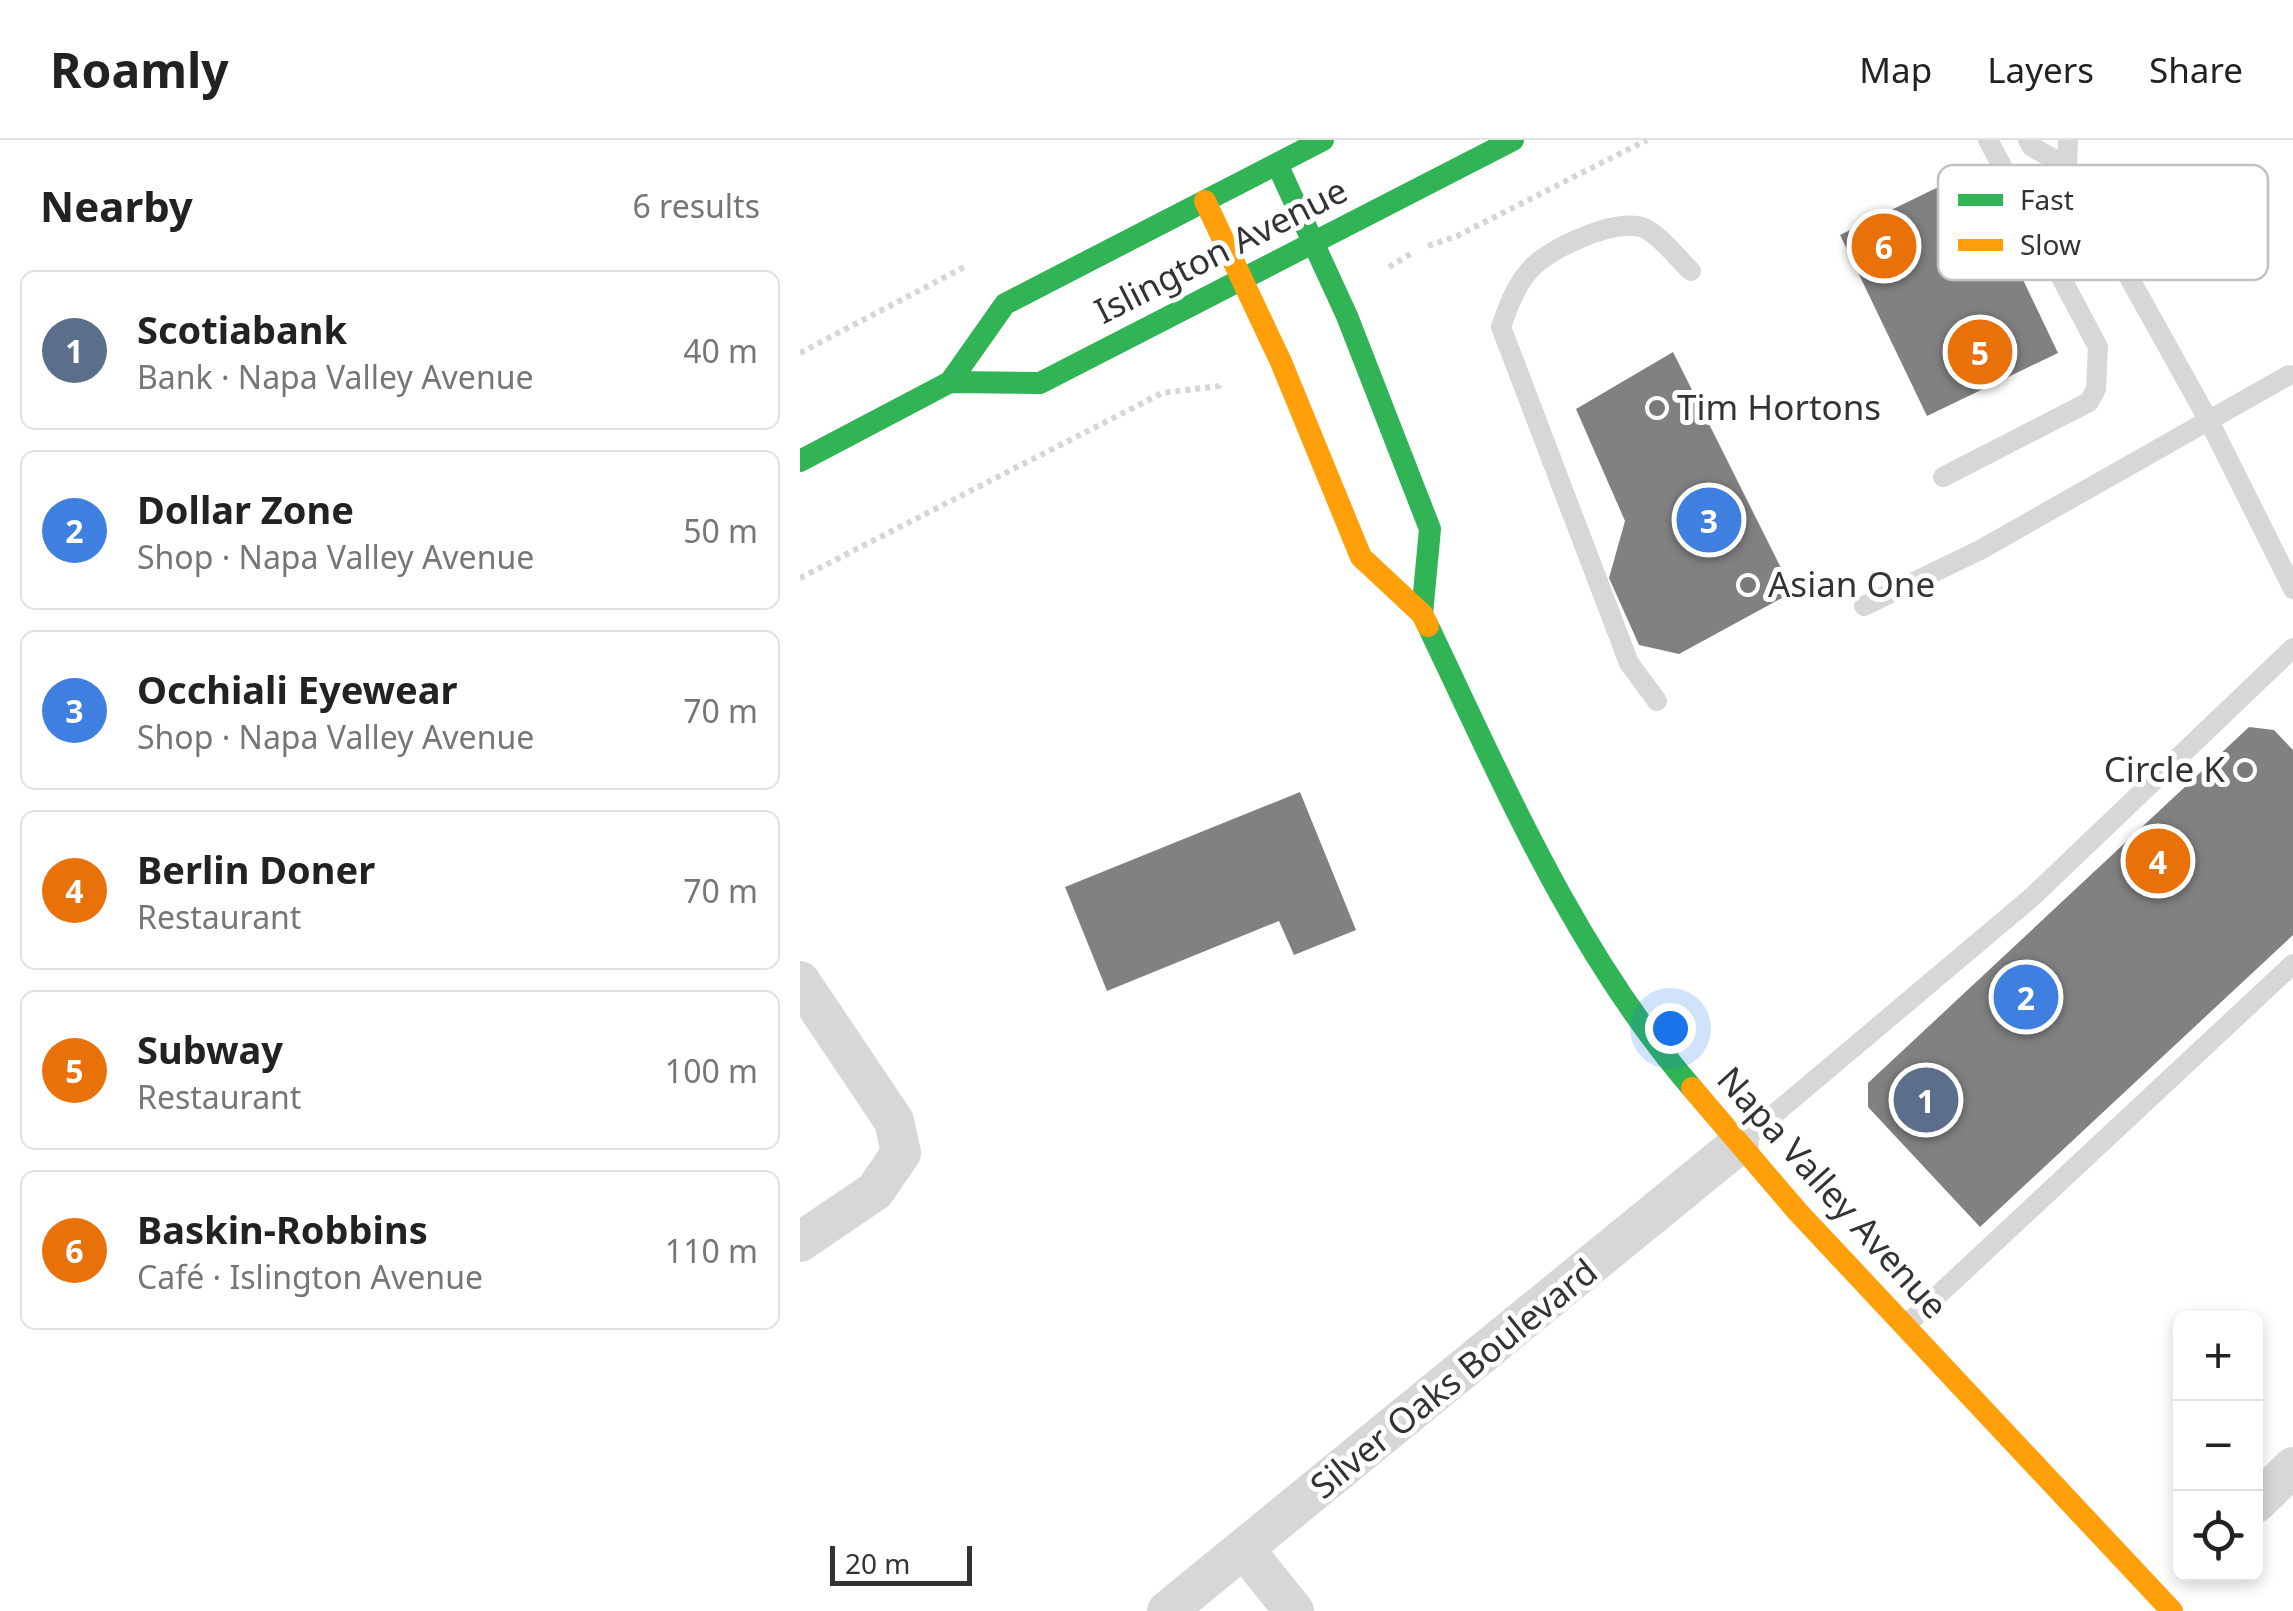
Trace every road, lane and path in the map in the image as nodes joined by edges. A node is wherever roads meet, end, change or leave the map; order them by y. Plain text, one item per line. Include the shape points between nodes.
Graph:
1 (1324, 140) edge
2 (1513, 140) edge
3 (1647, 140) edge
4 (1988, 140) edge
5 (2028, 140) edge
6 (1277, 164) junction
7 (2001, 165) edge
8 (2066, 165) edge
9 (1205, 201) junction
10 (1313, 243) junction
11 (1389, 266) dead end
12 (1691, 271) dead end
13 (1242, 279) junction
14 (2062, 280) edge
15 (2131, 280) edge
16 (2289, 376) dead end
17 (1221, 381) dead end
18 (950, 382) junction
19 (2209, 421) junction
20 (800, 460) edge
21 (1943, 477) dead end
22 (800, 578) edge
23 (2293, 588) edge
24 (1864, 606) dead end
25 (1422, 614) junction
26 (2293, 648) edge
27 (1657, 701) dead end
28 (2293, 964) edge
29 (800, 982) edge
30 (1739, 1144) junction
31 (800, 1242) edge
32 (1904, 1328) junction
33 (2293, 1467) edge
34 (2263, 1495) edge
35 (1246, 1550) junction
36 (2170, 1593) edge
37 (1167, 1611) edge
38 (1294, 1611) edge

1 - 6 street, Islington Avenue
2 - 10 street, Islington Avenue
3 - 11 path
4 - 7 lane
5 - 8 lane
6 - 9 street, Islington Avenue
6 - 10 street
9 - 13 street, Napa Valley Avenue
9 - 18 street, Islington Avenue via 1005,304
10 - 13 street, Islington Avenue
10 - 25 street via 1430,529
12 - 27 lane via 1644,228 1613,227 1531,268 1510,298 1501,327 1629,663
13 - 18 street, Islington Avenue via 1040,383
13 - 25 street, Napa Valley Avenue via 1361,558
14 - 21 lane via 2098,347 2089,402
15 - 19 lane
16 - 19 lane
17 - 22 path via 1162,393
18 - 20 street, Islington Avenue
19 - 23 lane
19 - 24 lane via 1980,550
25 - 30 street, Napa Valley Avenue via 1504,791 1576,924 1684,1079
26 - 30 lane via 2031,898
28 - 32 lane
29 - 31 street via 894,1121 900,1152 874,1191
30 - 32 street, Napa Valley Avenue
30 - 35 street, Silver Oaks Boulevard
32 - 36 street, Napa Valley Avenue
33 - 34 street
35 - 37 street, Silver Oaks Boulevard
35 - 38 street

